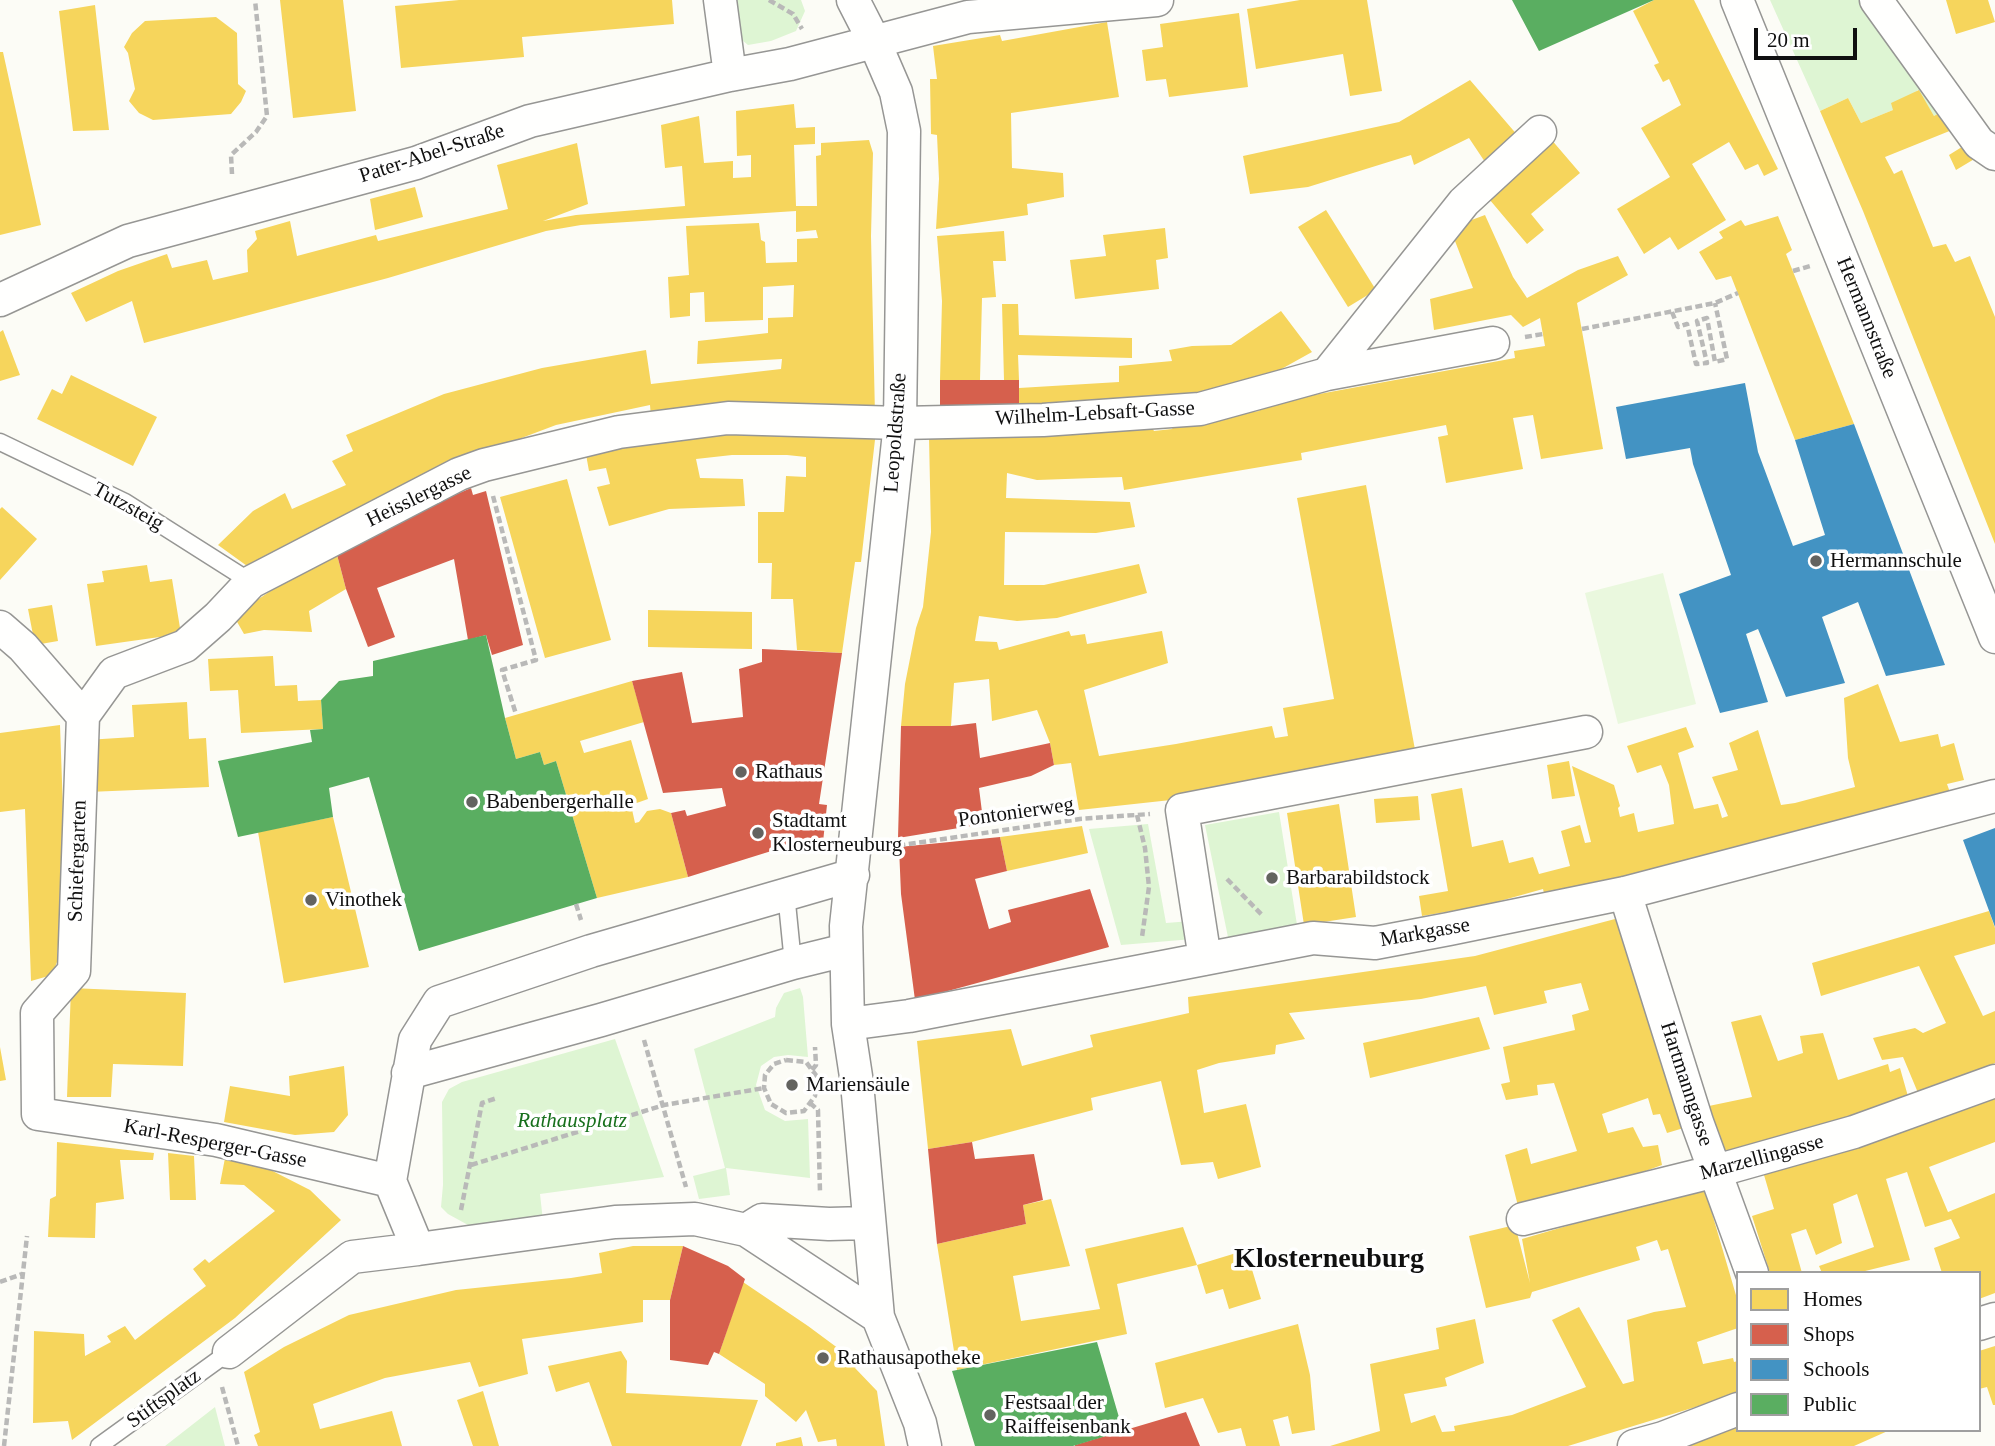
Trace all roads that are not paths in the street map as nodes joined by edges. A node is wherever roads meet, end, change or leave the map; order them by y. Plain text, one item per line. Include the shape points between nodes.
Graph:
1 (720, 0) edge
2 (853, 0) edge
3 (1157, 0) edge
4 (1737, 0) edge
5 (1876, 0) edge
6 (972, 9) edge
7 (874, 41) junction
8 (730, 75) junction
9 (1540, 132) dead end
10 (1995, 154) edge
11 (0, 300) edge
12 (1493, 343) dead end
13 (1327, 374) junction
14 (900, 422) junction
15 (0, 442) edge
16 (251, 582) junction
17 (0, 627) edge
18 (1995, 637) edge
19 (83, 716) junction
20 (1587, 732) dead end
21 (1995, 796) edge
22 (854, 863) junction
23 (786, 893) junction
24 (1625, 893) junction
25 (846, 950) junction
26 (1205, 958) junction
27 (793, 963) junction
28 (848, 1024) junction
29 (408, 1073) junction
30 (1995, 1081) edge
31 (38, 1114) joint
32 (1716, 1171) junction
33 (390, 1181) junction
34 (1523, 1219) dead end
35 (868, 1223) junction
36 (746, 1230) junction
37 (418, 1249) junction
38 (1751, 1271) edge
39 (878, 1317) junction
40 (222, 1357) joint
41 (1736, 1410) edge
42 (922, 1438) edge
43 (99, 1446) edge
44 (1634, 1446) edge

1 - 8 street
2 - 7 street, Leopoldstraße
3 - 6 street, Pater-Abel-Straße
4 - 18 street, Hermannstraße
5 - 10 street via 1979,143
6 - 7 street, Pater-Abel-Straße
7 - 8 street, Pater-Abel-Straße
7 - 14 street, Leopoldstraße via 897,92 904,131
8 - 11 street, Pater-Abel-Straße via 530,121 416,163 128,241
9 - 13 street via 1464,202
12 - 13 street, Wilhelm-Lebsaft-Gasse
13 - 14 street, Wilhelm-Lebsaft-Gasse via 1199,409 1043,420
14 - 16 street, Heisslergasse via 728,418 619,432 484,465 458,474
14 - 22 street, Leopoldstraße
15 - 16 lane, Tutzsteig via 125,502
16 - 19 street, Heisslergasse via 185,646 114,673
17 - 19 street
19 - 31 street, Schiefergarten via 74,971 37,1013
20 - 26 street via 1182,810
21 - 24 street, Markgasse
22 - 23 street
22 - 25 street
23 - 27 lane
23 - 29 street via 439,1002 415,1041
24 - 26 street, Markgasse via 1375,943 1313,938
24 - 32 street, Hartmanngasse
25 - 27 street
25 - 28 street
26 - 28 street, Markgasse
27 - 29 street
28 - 35 street
29 - 33 street
30 - 32 street, Marzellingasse via 1854,1132
31 - 33 street, Karl-Resperger-Gasse via 216,1140
32 - 34 street, Marzellingasse
32 - 38 street, Hartmanngasse
33 - 37 street
35 - 36 street via 762,1220
35 - 39 street
36 - 37 street via 695,1219 615,1222
36 - 39 street
37 - 40 street via 352,1257
39 - 42 street
40 - 43 lane, Stiftsplatz
41 - 44 street

